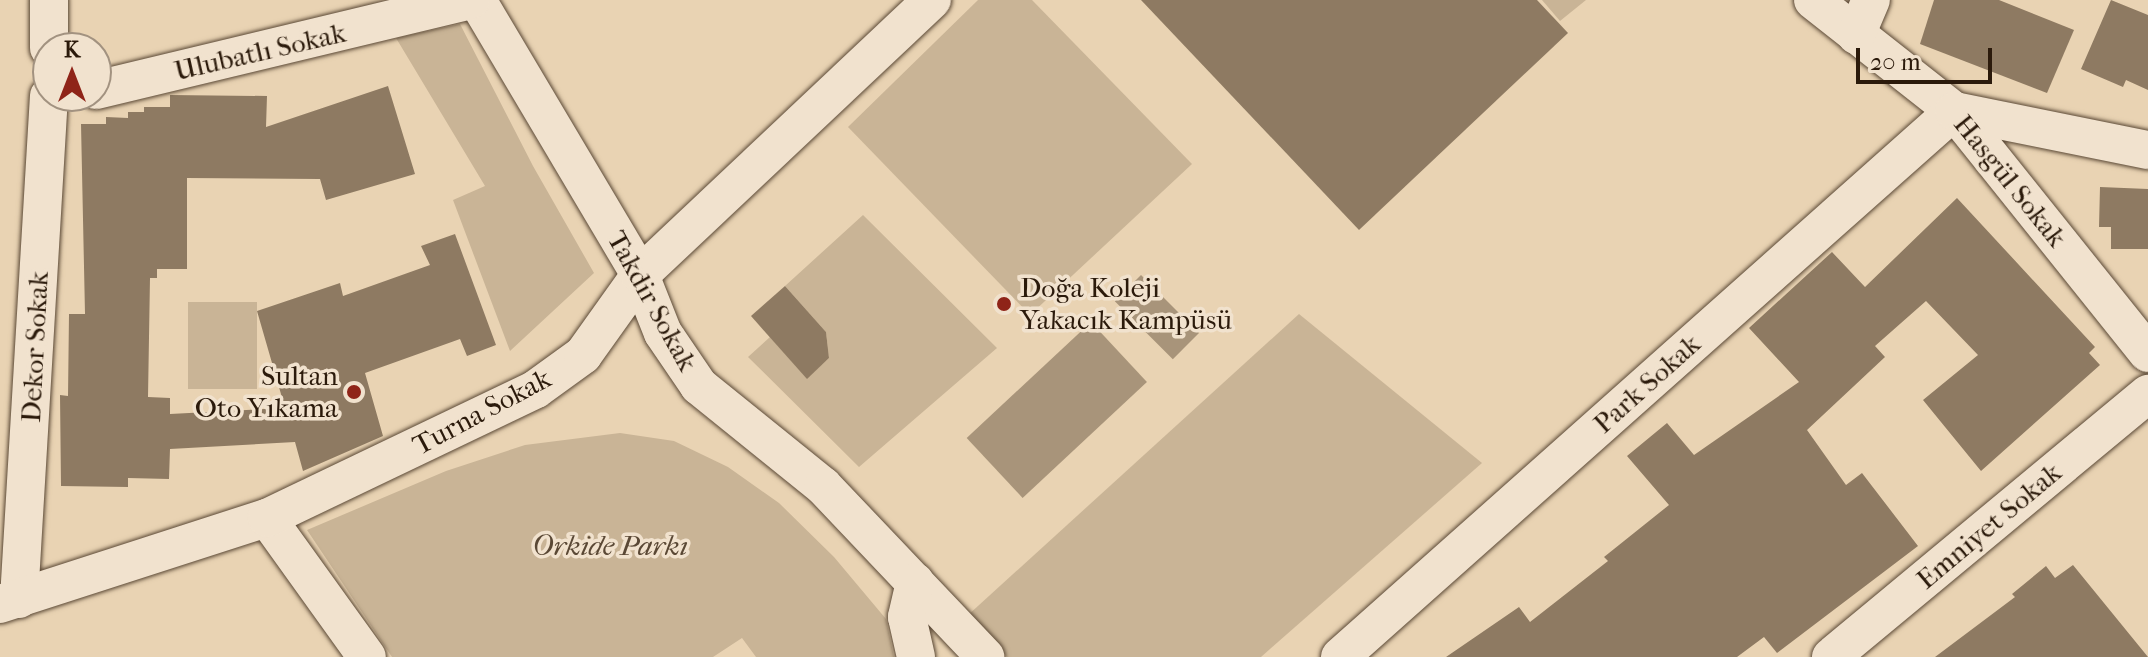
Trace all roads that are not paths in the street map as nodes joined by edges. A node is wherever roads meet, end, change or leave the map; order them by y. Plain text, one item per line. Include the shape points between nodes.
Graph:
1 (49, 0) edge
2 (470, 0) edge
3 (477, 0) edge
4 (932, 0) edge
5 (1813, 0) edge
6 (1871, 0) edge
7 (49, 32) edge
8 (1856, 35) junction
9 (112, 86) edge
10 (1954, 111) junction
11 (56, 112) edge
12 (2148, 150) edge
13 (640, 275) junction
14 (2148, 353) edge
15 (2148, 394) edge
16 (267, 518) junction
17 (915, 582) junction
18 (10, 602) edge
19 (367, 657) edge
20 (916, 657) edge
21 (985, 657) edge
22 (1340, 657) edge
23 (1831, 657) edge

1 - 7 street
2 - 9 street, Ulubatlı Sokak
3 - 13 street, Takdir Sokak
4 - 13 street, Turna Sokak
5 - 8 street, Hasgül Sokak
6 - 8 street
8 - 10 street, Hasgül Sokak
10 - 12 street
10 - 14 street, Hasgül Sokak
10 - 22 street, Park Sokak
11 - 18 street, Dekor Sokak
13 - 16 street, Turna Sokak via 583,355 536,389
13 - 17 street, Takdir Sokak via 663,333 699,386 823,486
15 - 23 street, Emniyet Sokak
16 - 18 street, Turna Sokak
16 - 19 street
17 - 20 street via 907,617
17 - 21 street, Takdir Sokak

